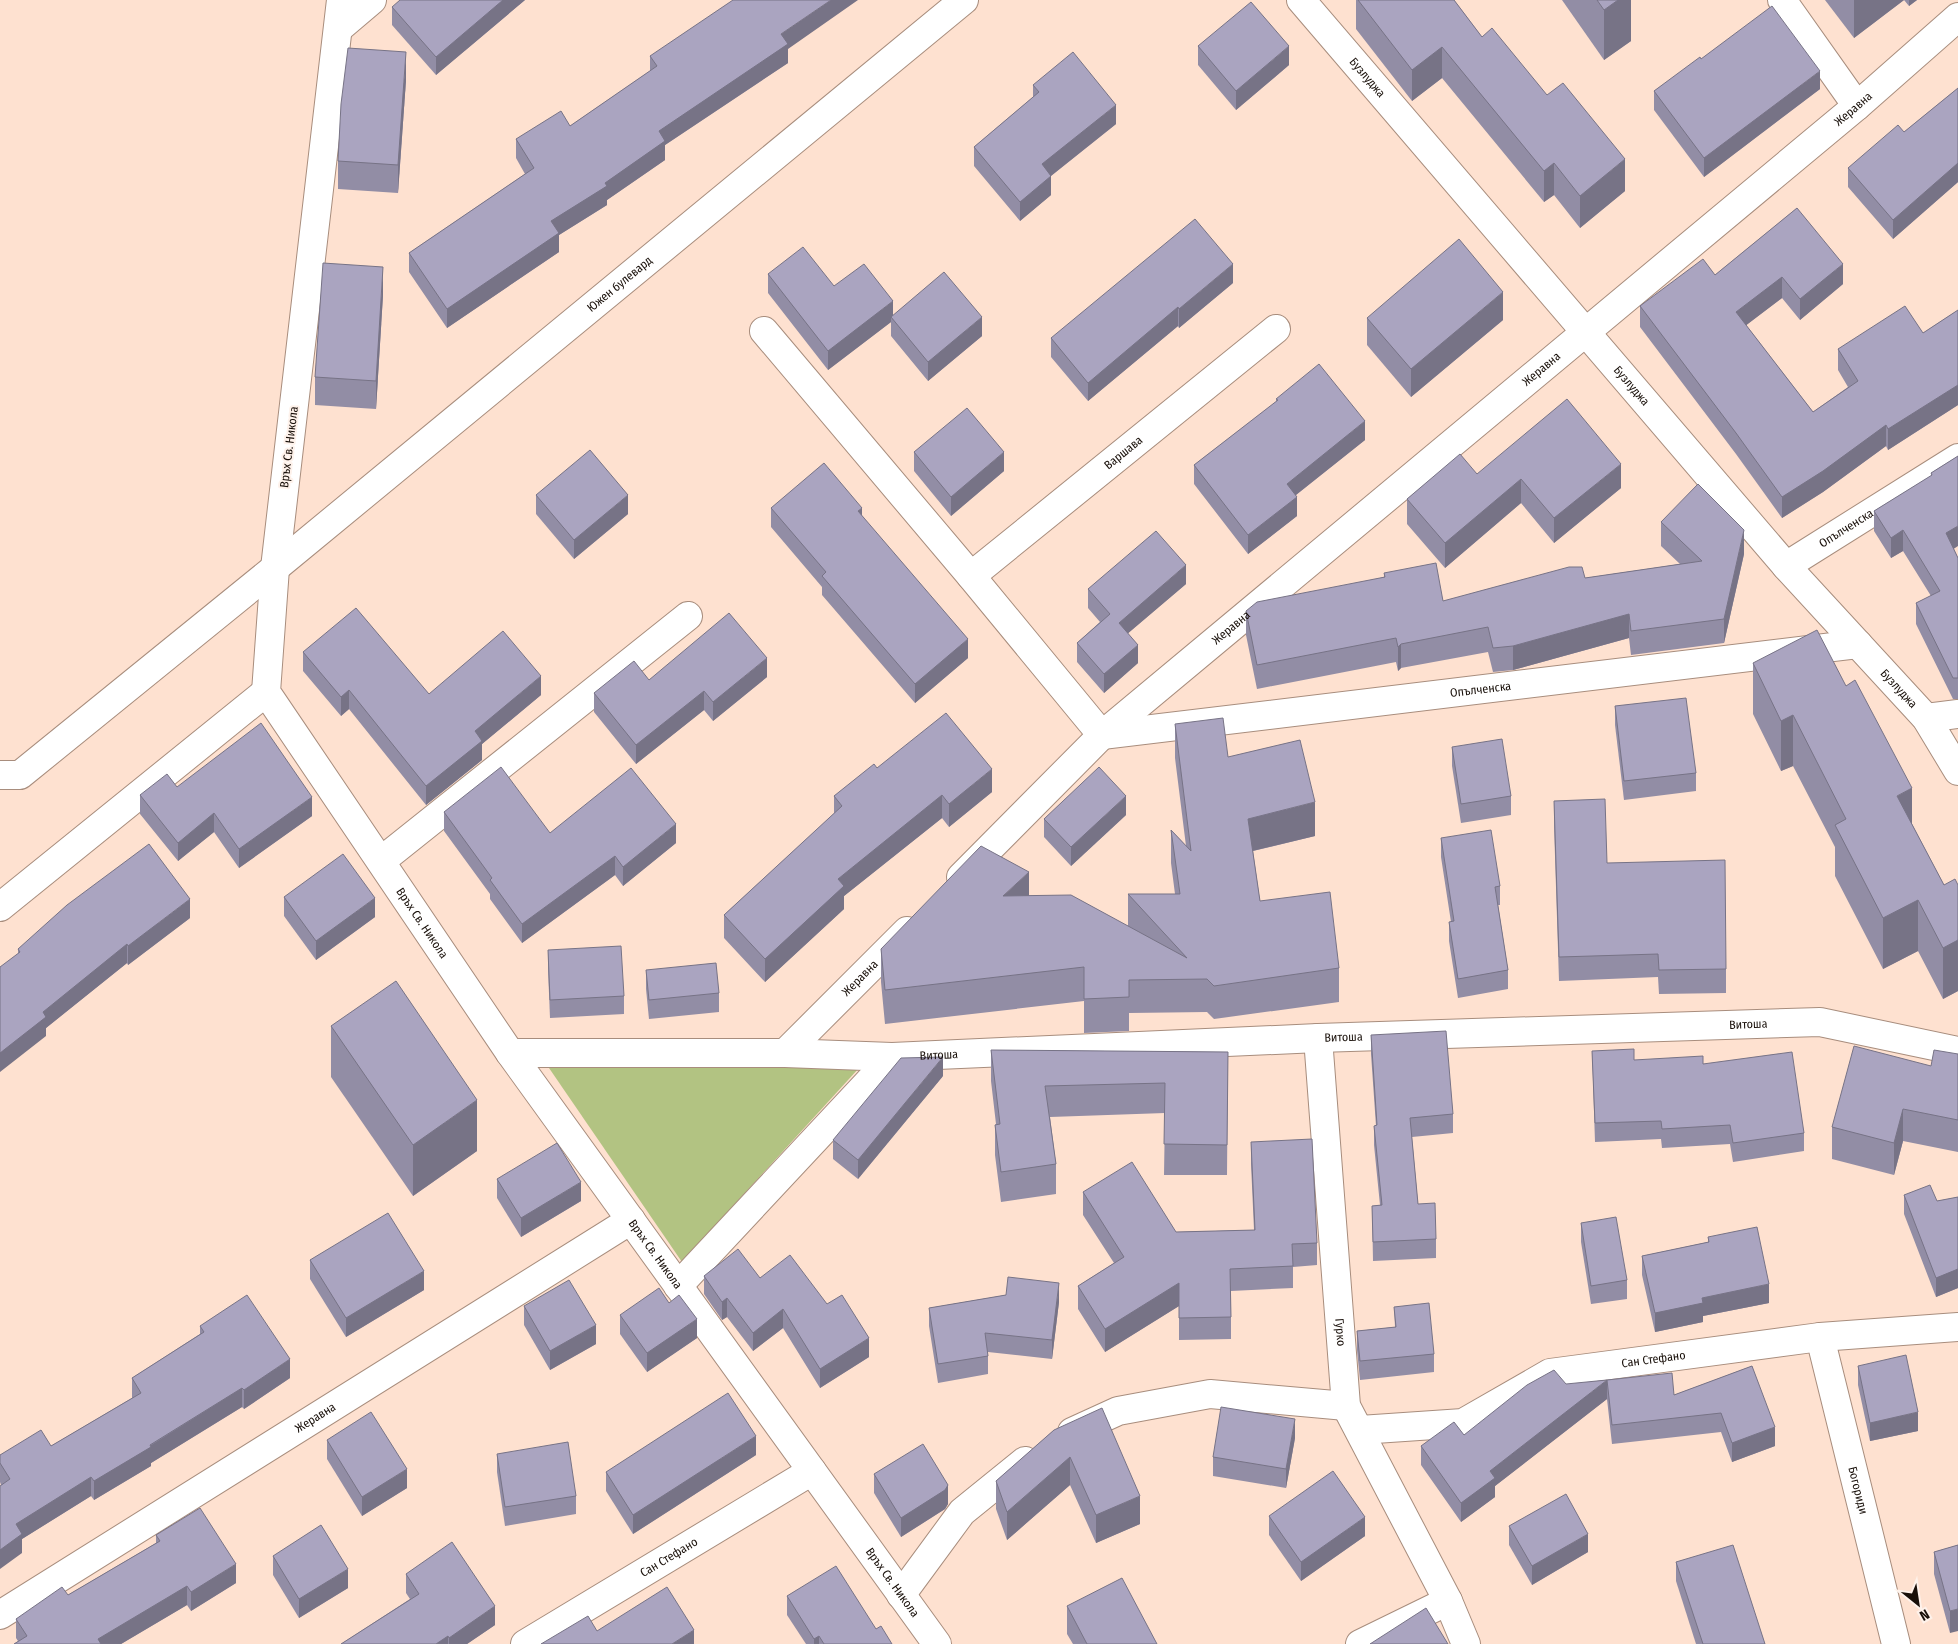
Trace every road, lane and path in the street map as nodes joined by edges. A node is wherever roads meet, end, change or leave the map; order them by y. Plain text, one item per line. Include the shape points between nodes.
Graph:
1 (340, 0) edge
2 (372, 0) edge
3 (964, 0) edge
4 (1301, 0) edge
5 (1782, 0) edge
6 (1958, 17) edge
7 (338, 28) junction
8 (1857, 106) junction
9 (1276, 329) dead end
10 (764, 331) dead end
11 (1585, 331) junction
12 (1958, 458) edge
13 (1786, 566) junction
14 (275, 568) junction
15 (971, 576) junction
16 (688, 616) dead end
17 (1858, 644) junction
18 (266, 692) junction
19 (1958, 714) edge
20 (1926, 718) junction
21 (1102, 736) junction
22 (1958, 771) edge
23 (0, 775) edge
24 (381, 861) junction
25 (0, 907) edge
26 (1318, 1038) junction
27 (1958, 1051) edge
28 (510, 1053) junction
29 (785, 1053) junction
30 (892, 1057) junction
31 (631, 1220) junction
32 (678, 1286) junction
33 (1958, 1327) edge
34 (1820, 1337) junction
35 (1346, 1406) junction
36 (1360, 1430) junction
37 (812, 1471) junction
38 (901, 1595) junction
39 (1448, 1601) junction
40 (0, 1615) edge
41 (525, 1644) edge
42 (937, 1644) edge
43 (1360, 1644) edge
44 (1466, 1644) edge
45 (1896, 1644) edge

1 - 7 street, Връх Св. Никола
2 - 7 street
3 - 14 street, Южен булевард
4 - 11 street, Бузлуджа
5 - 8 street
6 - 8 street, Жеравна
7 - 14 street, Връх Св. Никола
8 - 11 street, Жеравна
9 - 15 street, Варшава
10 - 15 street
11 - 13 street, Бузлуджа
11 - 21 street, Жеравна
12 - 13 street, Опълченска
13 - 17 street, Бузлуджа
14 - 18 street, Връх Св. Никола
14 - 23 street, Южен булевард via 20,775
15 - 21 street
16 - 24 street
17 - 20 street, Бузлуджа
17 - 21 street, Опълченска
18 - 24 street, Връх Св. Никола
18 - 25 street
19 - 20 street
20 - 22 street, Бузлуджа
21 - 29 street, Жеравна
24 - 28 street, Връх Св. Никола
26 - 27 street, Витоша via 1820,1022
26 - 30 street, Витоша
26 - 35 street, Гурко
28 - 29 street
28 - 31 street, Връх Св. Никола
29 - 30 street, Витоша
30 - 32 street
31 - 32 street, Връх Св. Никола
31 - 40 street, Жеравна
32 - 37 street, Връх Св. Никола
33 - 34 street, Сан Стефано
34 - 36 street, Сан Стефано via 1550,1373 1463,1423
34 - 45 street, Богориди
35 - 36 street, Гурко
35 - 38 street via 1210,1394 1118,1411 1049,1443 962,1512
36 - 39 street, Гурко
37 - 38 street, Връх Св. Никола
37 - 41 street, Сан Стефано
38 - 42 street, Връх Св. Никола
39 - 43 street
39 - 44 street, Гурко

